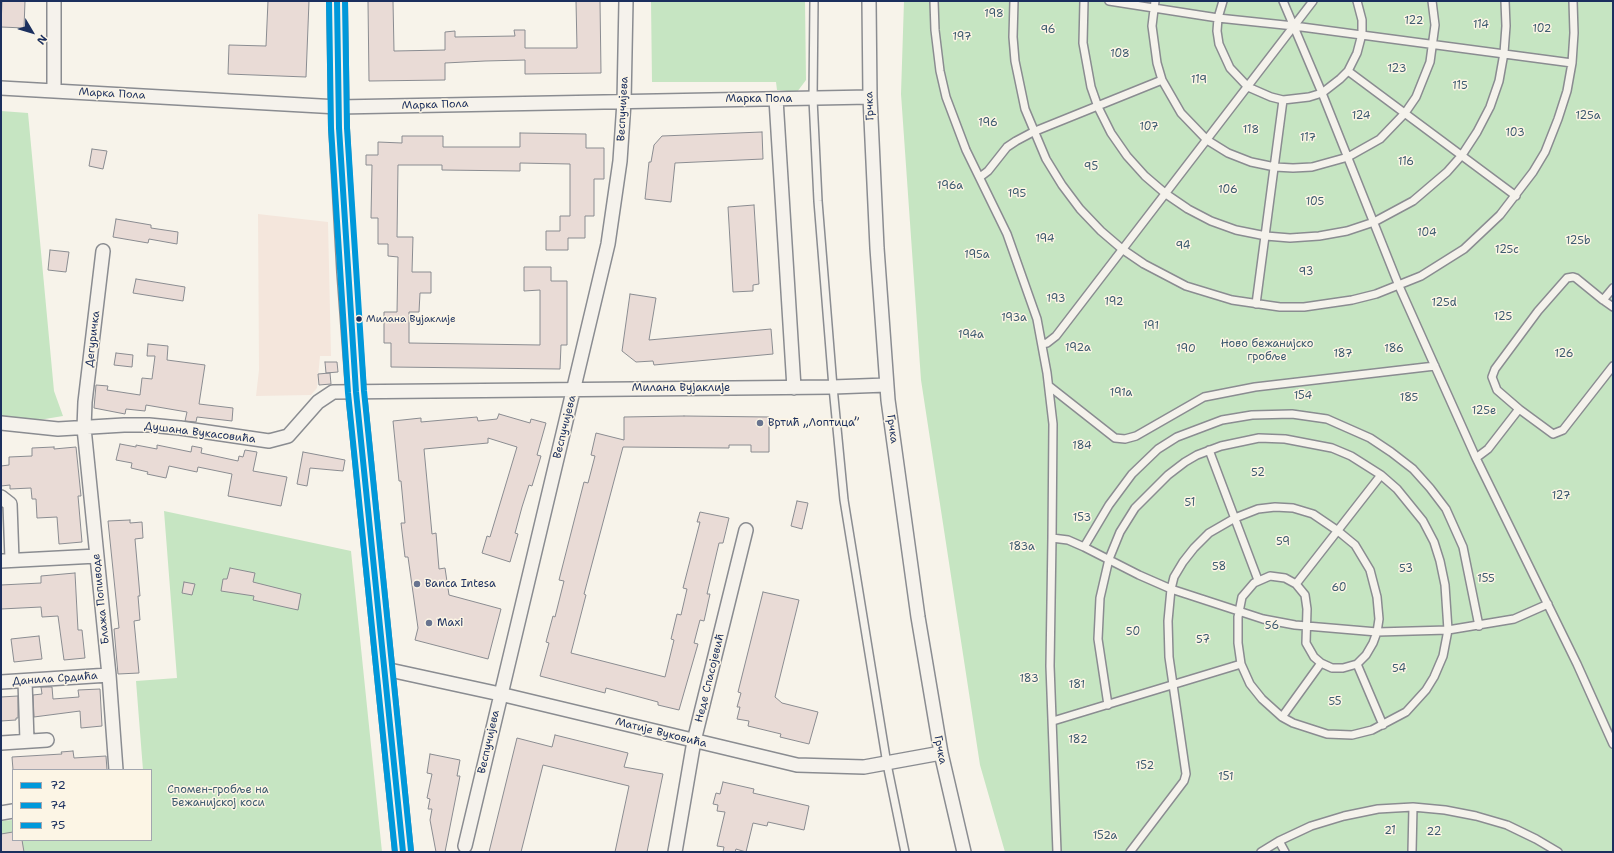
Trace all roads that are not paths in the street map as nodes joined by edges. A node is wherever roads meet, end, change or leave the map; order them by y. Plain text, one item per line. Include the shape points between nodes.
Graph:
1 (54, 1) edge
2 (337, 1) edge
3 (626, 1) edge
4 (814, 1) edge
5 (869, 1) edge
6 (934, 1) edge
7 (1014, 1) edge
8 (1084, 1) edge
9 (1109, 1) edge
10 (1223, 1) edge
11 (1283, 1) edge
12 (1313, 1) edge
13 (1357, 1) edge
14 (1432, 1) edge
15 (1505, 1) edge
16 (1573, 1) edge
17 (1154, 4) edge
18 (1218, 18) junction
19 (1294, 26) junction
20 (1362, 34) junction
21 (1434, 43) junction
22 (1504, 53) junction
23 (1572, 63) junction
24 (1348, 71) junction
25 (1162, 80) junction
26 (1248, 87) junction
27 (1, 88) edge
28 (54, 91) junction
29 (1322, 93) junction
30 (870, 97) junction
31 (776, 99) junction
32 (813, 99) junction
33 (1283, 100) junction
34 (624, 102) junction
35 (338, 107) junction
36 (1098, 107) junction
37 (1405, 113) junction
38 (1033, 132) junction
39 (1207, 140) junction
40 (1462, 155) junction
41 (1348, 157) junction
42 (1275, 167) junction
43 (980, 177) junction
44 (1166, 194) junction
45 (1516, 196) junction
46 (1374, 222) junction
47 (1266, 236) junction
48 (1122, 249) junction
49 (103, 251) dead end
50 (1399, 286) junction
51 (1613, 288) edge
52 (1603, 300) junction
53 (1256, 304) junction
54 (1613, 307) edge
55 (1042, 344) junction
56 (1435, 366) junction
57 (1613, 366) edge
58 (886, 385) junction
59 (1049, 386) junction
60 (833, 387) junction
61 (794, 388) junction
62 (574, 389) junction
63 (356, 392) junction
64 (1519, 409) junction
65 (1, 423) edge
66 (84, 428) junction
67 (1209, 450) junction
68 (1476, 458) junction
69 (1381, 475) junction
70 (1, 497) edge
71 (1234, 518) junction
72 (746, 530) dead end
73 (1338, 531) junction
74 (1052, 538) junction
75 (1084, 547) junction
76 (97, 556) junction
77 (1109, 559) junction
78 (7, 560) edge
79 (1258, 580) junction
80 (1296, 584) junction
81 (1171, 589) junction
82 (1548, 604) junction
83 (1238, 611) junction
84 (1306, 626) junction
85 (1479, 626) junction
86 (1448, 630) junction
87 (1377, 632) junction
88 (1321, 663) junction
89 (1241, 664) junction
90 (1357, 664) junction
91 (385, 669) junction
92 (109, 675) junction
93 (25, 681) junction
94 (1, 682) edge
95 (1174, 684) junction
96 (500, 694) junction
97 (1108, 705) junction
98 (1282, 717) junction
99 (1054, 721) junction
100 (1383, 725) junction
101 (27, 740) junction
102 (47, 740) dead end
103 (694, 741) junction
104 (1, 742) edge
105 (1613, 744) edge
106 (940, 753) junction
107 (887, 764) junction
108 (116, 769) edge
109 (1413, 808) junction
110 (12, 811) edge
111 (1, 813) edge
112 (1279, 841) junction
113 (465, 846) dead end
114 (403, 852) edge
115 (675, 852) edge
116 (905, 852) edge
117 (964, 852) edge
118 (1057, 852) edge
119 (1130, 852) edge
120 (1261, 852) edge
121 (1286, 852) edge
122 (1412, 852) edge
123 (1558, 852) edge

1 - 28 street
2 - 35 main road
3 - 34 street, Веспучијева
4 - 32 lane
5 - 30 street, Грчка
6 - 43 lane via 937,44 946,97 966,150
7 - 38 lane via 1015,61
8 - 36 lane via 1083,42 1086,65
9 - 17 lane
10 - 18 lane
11 - 19 lane
12 - 19 lane
13 - 20 lane via 1362,20
14 - 21 lane
15 - 22 lane
16 - 23 lane
17 - 18 lane
17 - 25 lane via 1153,45
18 - 19 lane
18 - 26 lane via 1219,44 1224,57 1230,68
19 - 20 lane
19 - 26 lane
19 - 29 lane
20 - 21 lane
20 - 24 lane via 1357,53
21 - 22 lane
21 - 37 lane via 1424,80
22 - 23 lane
22 - 40 lane via 1499,81 1490,107
23 - 45 lane via 1564,98 1545,152
24 - 29 lane
24 - 37 lane
25 - 36 lane
25 - 39 lane via 1181,113
26 - 33 lane via 1271,98
26 - 39 lane
27 - 28 street, Марка Пола
28 - 35 street, Марка Пола
29 - 33 lane
29 - 41 lane
30 - 32 street, Марка Пола
30 - 58 street, Грчка
31 - 32 street, Марка Пола
31 - 34 street, Марка Пола
31 - 61 street
32 - 60 lane via 822,264
33 - 42 lane
34 - 35 street, Марка Пола
34 - 62 street, Веспучијева via 620,161 608,244
35 - 63 main road via 342,212
36 - 38 lane
36 - 44 lane via 1111,133 1127,156
37 - 40 lane
37 - 41 lane via 1380,139
38 - 43 lane via 1007,147
38 - 48 lane via 1046,159 1080,209
39 - 42 lane via 1245,160
39 - 44 lane
40 - 45 lane
40 - 46 lane via 1425,192 1394,213
41 - 42 lane via 1312,167
41 - 46 lane
42 - 47 lane
43 - 55 lane via 1022,272
44 - 47 lane via 1211,221 1236,230
44 - 48 lane
45 - 50 lane via 1483,233 1464,249
46 - 47 lane via 1347,231 1319,236
46 - 50 lane
47 - 53 lane
48 - 53 lane via 1149,267 1186,286 1232,300
48 - 55 lane via 1056,336
49 - 66 street, Дегуричка
50 - 53 lane via 1358,299 1328,304 1292,307
50 - 56 lane
51 - 52 lane
52 - 54 lane
52 - 64 lane via 1572,277 1567,278 1538,311 1495,369 1492,377 1497,390
55 - 59 lane
56 - 59 lane via 1255,387 1204,397 1125,440 1115,438
56 - 68 lane
57 - 64 lane via 1558,434 1553,434
58 - 60 street, Милана Вујаклије
58 - 106 street, Грчка via 918,617
59 - 74 lane via 1053,446
60 - 61 street, Милана Вујаклије
60 - 107 lane via 849,535
61 - 62 street, Милана Вујаклије
62 - 63 street, Милана Вујаклије
62 - 96 street, Веспучијева
63 - 66 street, Душана Вукасовића via 333,392 326,395 292,432 276,440 263,441 180,428 149,426
63 - 91 main road
64 - 68 lane via 1488,449
65 - 66 street, Душана Вукасовића via 34,428
66 - 76 street, Блажа Попиводе
67 - 69 lane via 1244,440 1285,438 1332,448 1351,456
67 - 71 lane
67 - 77 lane via 1185,462 1152,489 1126,520
68 - 82 lane
69 - 73 lane
69 - 86 lane via 1410,504 1434,542 1445,585
70 - 78 street via 10,504
71 - 73 lane via 1258,509 1284,507 1313,514
71 - 79 lane
71 - 81 lane via 1209,533 1194,548 1178,570
72 - 103 street, Неде Спасојевић
73 - 80 lane
73 - 87 lane via 1355,546 1370,570 1377,597
74 - 75 lane via 1068,540
74 - 99 lane via 1050,666
75 - 77 lane
75 - 85 lane via 1109,505 1132,474 1158,449 1177,437 1222,420 1252,415 1292,414 1327,420 1370,438 1391,452 1413,469 1446,509 1462,547
76 - 78 street
76 - 92 street, Блажа Попиводе
77 - 81 lane
77 - 97 lane via 1100,598 1098,626 1101,666
79 - 80 lane via 1277,576
79 - 83 lane via 1244,594
80 - 84 lane via 1306,598
81 - 83 lane
81 - 95 lane via 1167,638
82 - 85 lane via 1514,619
82 - 105 lane
83 - 84 lane via 1276,622
83 - 89 lane
84 - 87 lane
84 - 88 lane via 1308,649
85 - 86 lane
86 - 87 lane
86 - 100 lane via 1439,667 1426,690 1406,712
87 - 90 lane via 1366,655
88 - 90 lane via 1338,668
88 - 98 lane
89 - 95 lane
89 - 98 lane via 1257,694
90 - 100 lane
91 - 96 street, Матије Вуковића
91 - 114 main road
92 - 93 street, Данила Срдића
92 - 108 street, Блажа Попиводе
93 - 94 street, Данила Срдића
93 - 101 street
95 - 97 lane
95 - 119 lane via 1186,774 1184,781
96 - 103 street, Матије Вуковића
96 - 113 street, Веспучијева
97 - 99 lane
98 - 100 lane via 1305,728 1335,736 1362,733
99 - 118 lane
101 - 102 street
101 - 104 street
103 - 107 street, Матије Вуковића via 797,765 864,767
103 - 115 street, Неде Спасојевић
106 - 107 street, Матије Вуковића
106 - 117 street, Грчка
107 - 116 lane
109 - 112 lane via 1378,809 1344,816 1311,826
109 - 122 lane
109 - 123 lane via 1444,810 1507,825 1536,838
110 - 111 street
112 - 120 lane
112 - 121 lane

